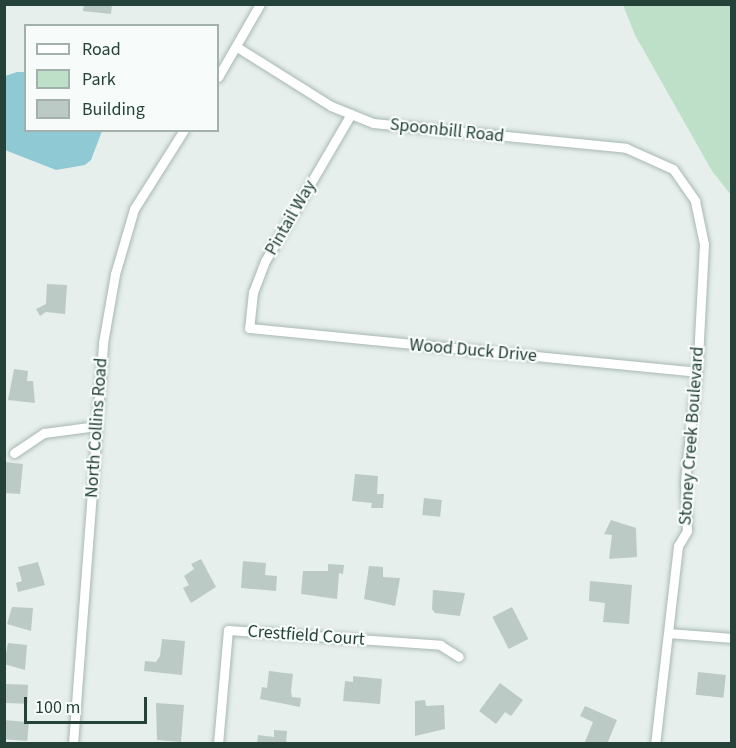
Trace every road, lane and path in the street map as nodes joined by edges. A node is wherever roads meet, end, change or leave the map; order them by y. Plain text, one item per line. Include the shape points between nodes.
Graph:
1 (260, 4) edge
2 (237, 47) junction
3 (219, 75) edge
4 (351, 114) junction
5 (183, 132) edge
6 (673, 169) joint
7 (249, 328) joint
8 (697, 372) junction
9 (97, 426) junction
10 (14, 453) dead end
11 (669, 633) junction
12 (732, 638) edge
13 (459, 657) dead end
14 (73, 744) edge
15 (218, 744) edge
16 (655, 744) edge

1 - 2 street
2 - 3 street
2 - 4 street, Spoonbill Road via 331,106
4 - 6 street, Spoonbill Road via 373,123 626,148
4 - 7 street, Pintail Way via 265,261 254,292
5 - 9 street, North Collins Road via 134,209 115,274 103,343
6 - 8 street, Stoney Creek Boulevard via 695,201 704,244
7 - 8 street, Wood Duck Drive
8 - 11 street, Stoney Creek Boulevard via 685,482 687,531 678,546
9 - 10 street via 44,433
9 - 14 street, North Collins Road
11 - 12 street
11 - 16 street, Stoney Creek Boulevard
13 - 15 street, Crestfield Court via 440,645 228,630

